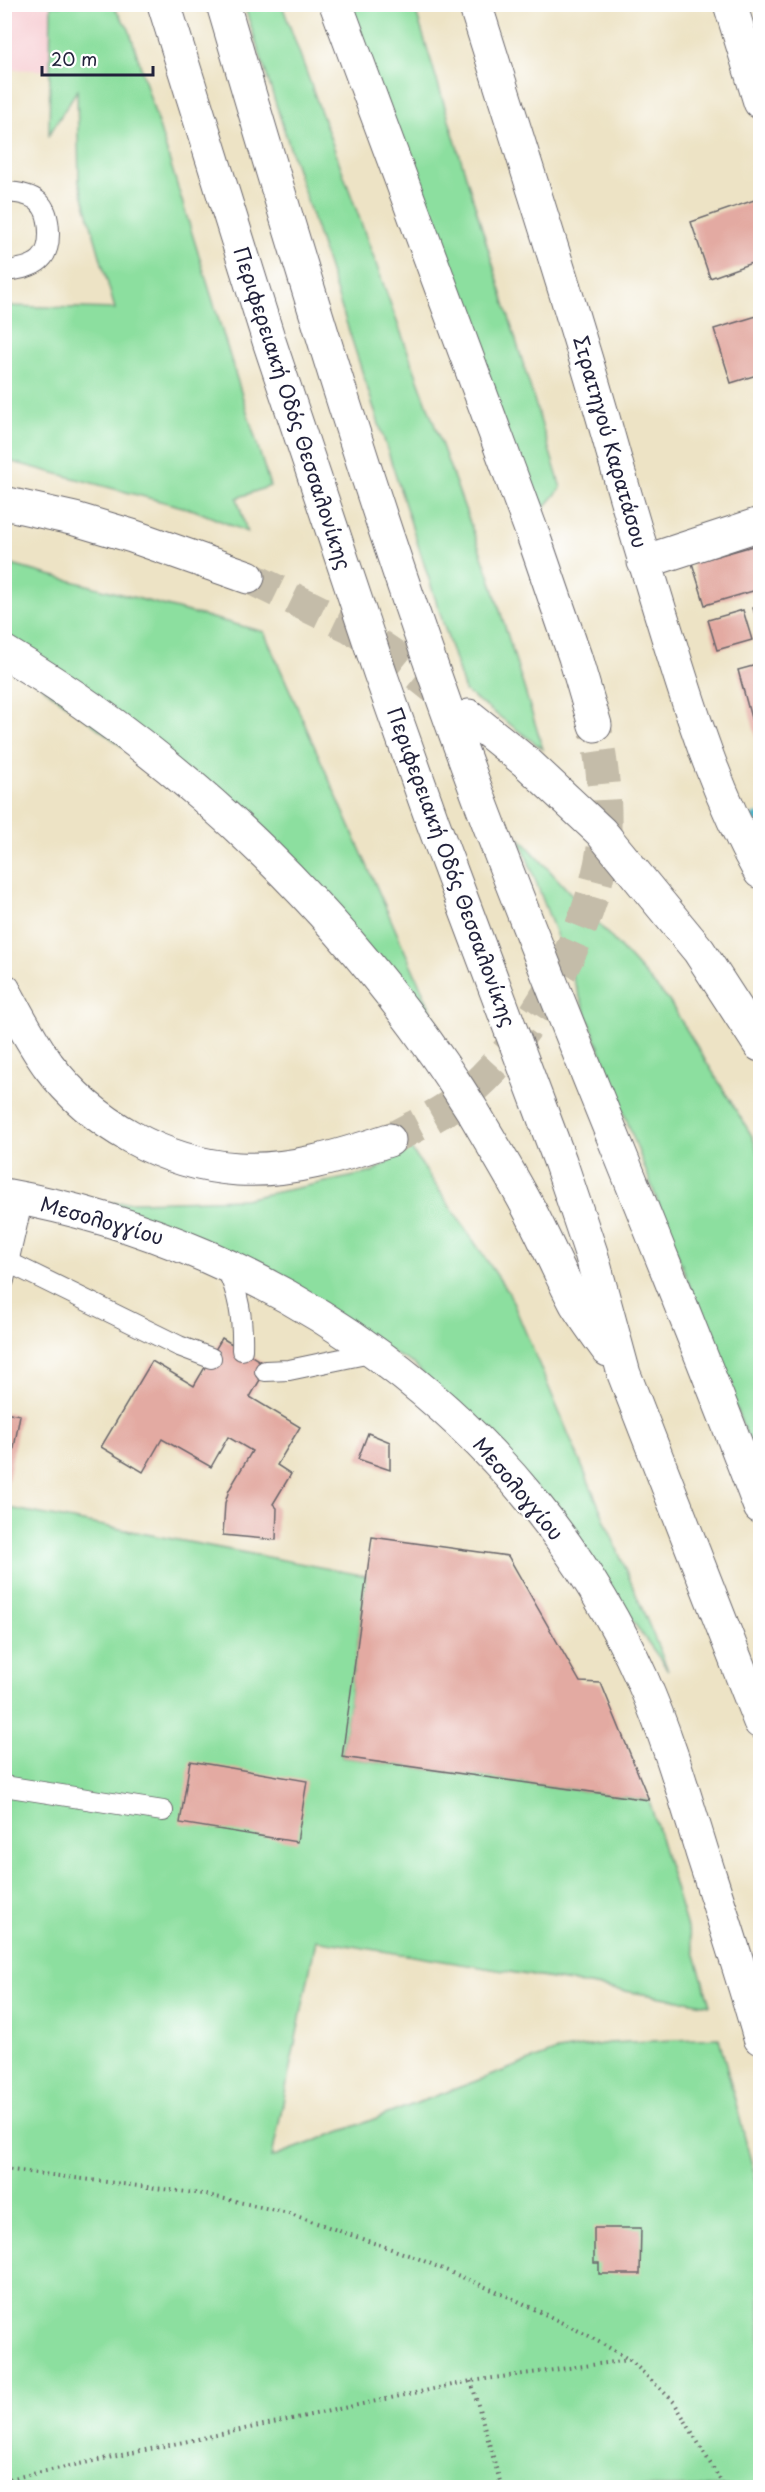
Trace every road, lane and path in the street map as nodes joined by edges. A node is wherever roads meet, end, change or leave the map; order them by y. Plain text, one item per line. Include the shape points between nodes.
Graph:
1 (164, 4) edge
2 (223, 4) edge
3 (336, 4) edge
4 (475, 4) edge
5 (730, 4) edge
6 (760, 102) edge
7 (4, 192) edge
8 (4, 271) edge
9 (4, 503) edge
10 (760, 524) edge
11 (644, 562) junction
12 (248, 577) tunnel mouth
13 (4, 652) edge
14 (469, 716) tunnel mouth
15 (595, 725) tunnel mouth
16 (760, 872) edge
17 (4, 990) edge
18 (760, 1046) edge
19 (389, 1140) tunnel mouth
20 (14, 1197) edge
21 (224, 1263) junction
22 (6, 1271) edge
23 (242, 1350) dead end
24 (375, 1352) junction
25 (210, 1358) dead end
26 (265, 1371) dead end
27 (624, 1374) junction
28 (760, 1507) edge
29 (760, 1722) edge
30 (4, 1786) edge
31 (163, 1811) dead end
32 (760, 2037) edge
33 (4, 2169) edge
34 (630, 2360) junction
35 (471, 2381) junction
36 (4, 2480) edge
37 (502, 2487) edge
38 (725, 2487) edge

1 - 27 main road, Περιφερειακή Οδός Θεσσαλονίκης via 315,481 433,823 560,1161 591,1253
2 - 28 main road via 412,611 579,1057
3 - 15 main road via 532,535
4 - 11 main road, Στρατηγού Καρατάσου via 579,333
5 - 6 main road
7 - 8 lane via 26,195 40,203 49,220 49,242 39,261
9 - 12 main road via 132,536
10 - 11 main road
11 - 16 main road, Στρατηγού Καρατάσου via 705,752
13 - 27 main road via 95,709 189,785 288,878 365,963 403,1010 473,1112 528,1207 577,1304
14 - 18 main road via 526,762 601,832 699,951
17 - 19 main road via 26,1032 71,1091 100,1118 166,1154 238,1169 264,1168 323,1160
20 - 21 main road, Μεσολογγίου via 126,1224
20 - 22 lane
21 - 23 lane via 242,1311
21 - 24 main road, Μεσολογγίου via 270,1286
22 - 25 lane
24 - 26 lane via 289,1370
24 - 32 main road, Μεσολογγίου via 424,1390 493,1455 563,1542 612,1621 661,1724
27 - 29 main road, Περιφερειακή Οδός Θεσσαλονίκης
30 - 31 lane
33 - 34 path via 203,2194 288,2213 417,2258 516,2300
34 - 35 path
34 - 38 path via 674,2402
35 - 36 path
35 - 37 path

